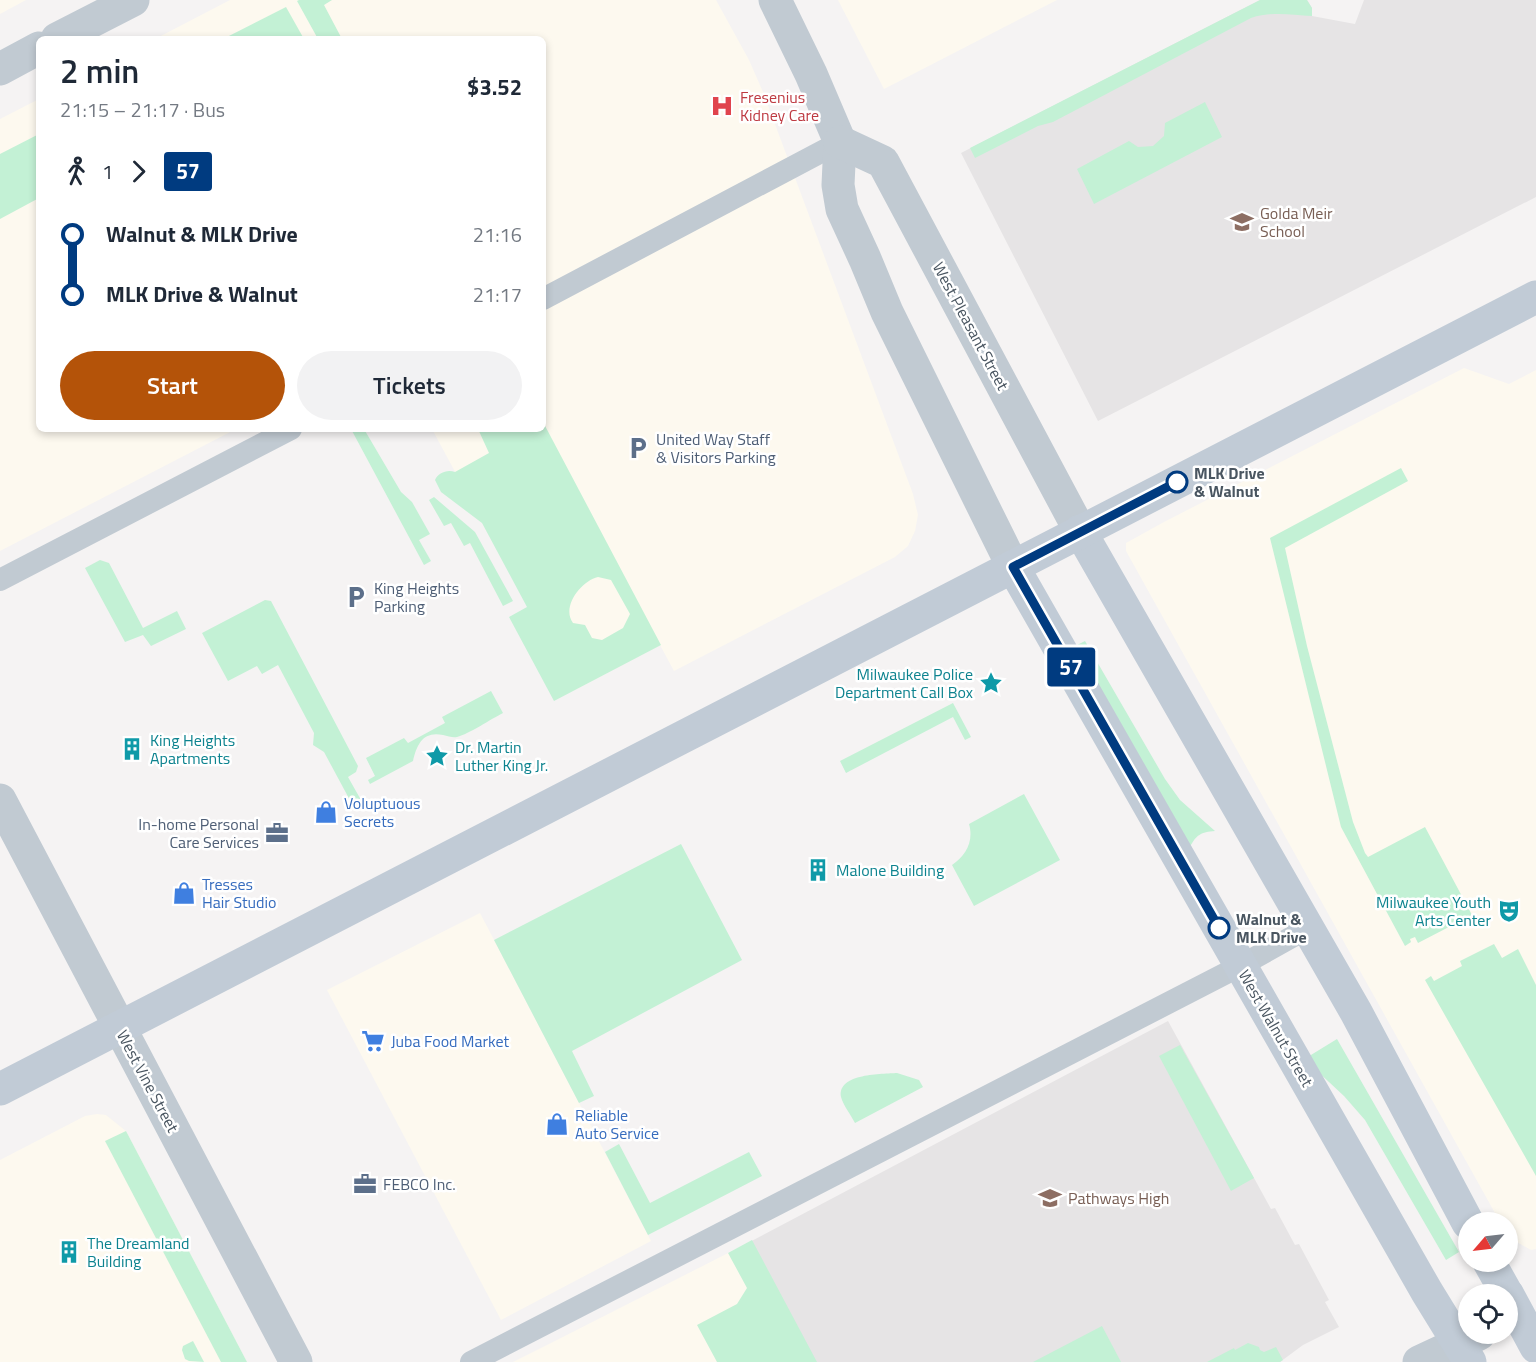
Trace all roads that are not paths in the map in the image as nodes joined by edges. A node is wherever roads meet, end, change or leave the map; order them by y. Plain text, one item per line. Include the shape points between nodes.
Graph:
1 (133, 0) edge
2 (775, 0) edge
3 (63, 36) edge
4 (36, 50) edge
5 (0, 69) edge
6 (840, 142) junction
7 (546, 297) edge
8 (1536, 297) edge
9 (285, 432) edge
10 (1080, 531) junction
11 (1013, 567) junction
12 (0, 580) edge
13 (0, 800) edge
14 (1308, 928) junction
15 (1240, 966) junction
16 (120, 1026) junction
17 (0, 1089) edge
18 (1462, 1212) edge
19 (1518, 1312) edge
20 (1469, 1346) edge
21 (1536, 1347) edge
22 (296, 1362) edge
23 (471, 1362) edge
24 (1419, 1362) edge

1 - 3 street
2 - 6 street
4 - 5 street
6 - 7 lane
6 - 10 street, West Pleasant Street via 883,162
6 - 11 street via 838,185 842,209 887,312
8 - 10 main road
9 - 12 lane
10 - 11 main road
10 - 14 main road
11 - 15 main road, West Walnut Street
11 - 16 main road
13 - 16 street, West Vine Street
14 - 15 lane
14 - 18 main road
15 - 20 main road, West Walnut Street via 1427,1292
15 - 23 lane
16 - 17 main road
16 - 22 street, West Vine Street
19 - 21 main road
20 - 24 street

